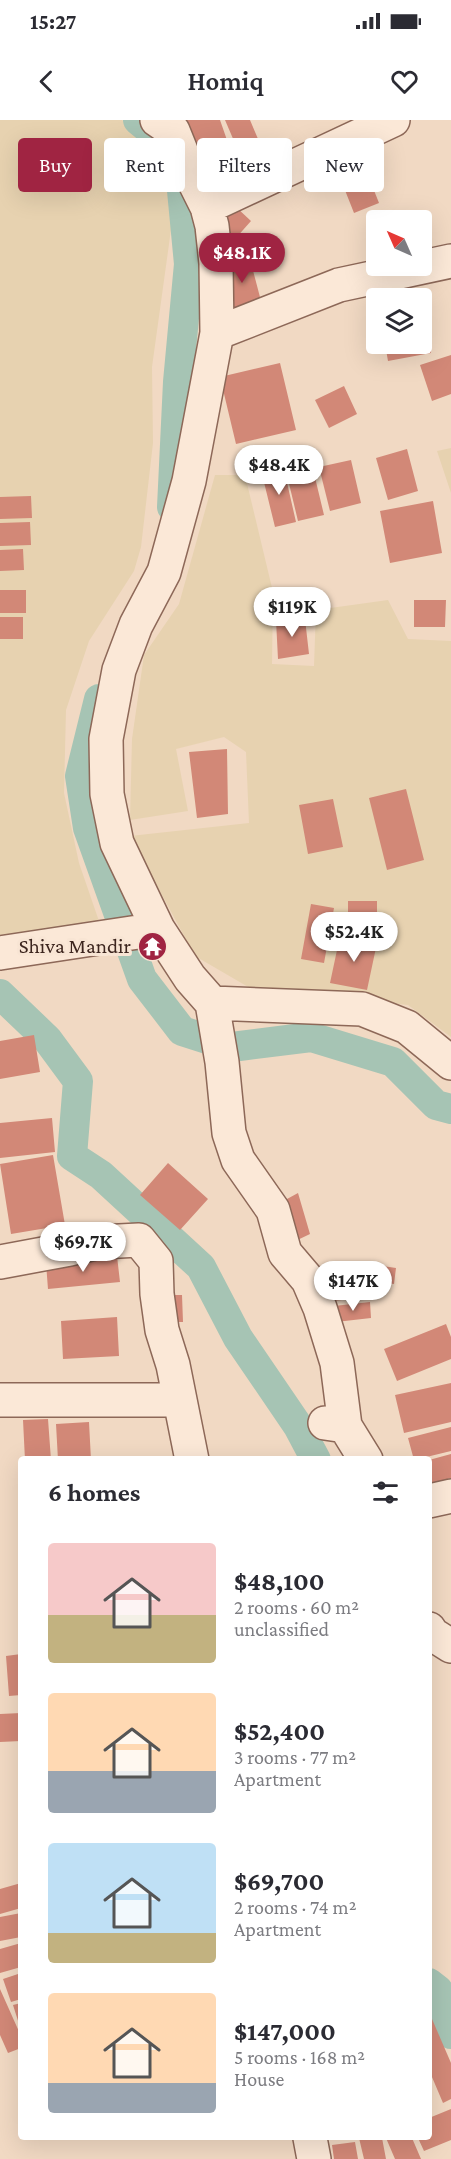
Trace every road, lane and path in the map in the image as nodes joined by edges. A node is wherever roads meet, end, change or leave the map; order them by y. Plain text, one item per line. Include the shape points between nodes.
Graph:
1 (157, 120) edge
2 (393, 120) edge
3 (207, 207) junction
4 (451, 261) edge
5 (217, 333) junction
6 (152, 931) junction
7 (0, 952) edge
8 (213, 1003) junction
9 (451, 1063) edge
10 (0, 1262) edge
11 (0, 1400) edge
12 (180, 1400) junction
13 (191, 1456) edge
14 (362, 1456) edge
15 (451, 1496) edge
16 (432, 1500) edge
17 (432, 1634) edge
18 (451, 1646) edge
19 (310, 2140) edge
20 (314, 2159) edge

1 - 3 street via 173,131
2 - 3 street
3 - 5 street via 216,263
4 - 5 street via 339,285
5 - 6 street via 175,534 164,572 136,625 119,670 106,739 107,794 117,843
6 - 7 street
6 - 8 street
8 - 9 street via 362,1009 407,1027
8 - 14 street via 229,1133 238,1161 273,1210 285,1253 308,1280 320,1308 338,1363 335,1425
10 - 12 street via 100,1242 139,1239 156,1261 162,1330
11 - 12 street
12 - 13 street
15 - 16 street
17 - 18 street
19 - 20 street

